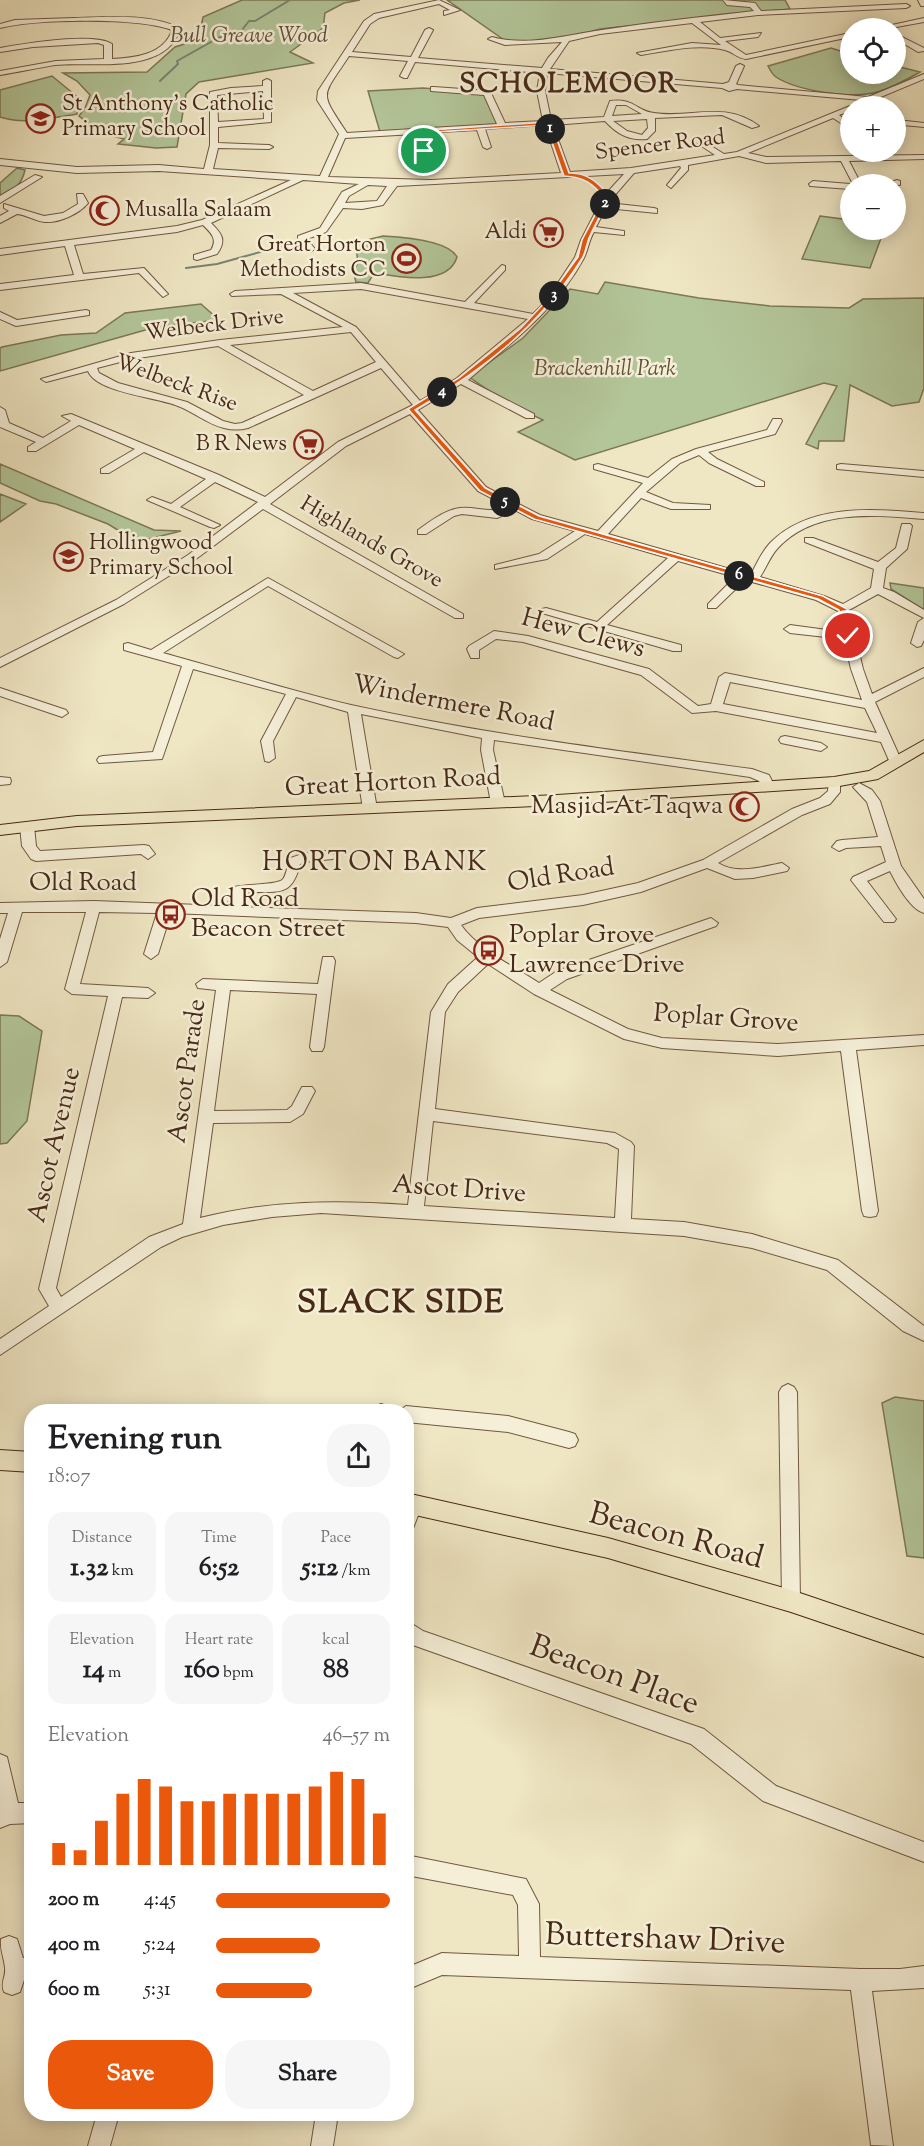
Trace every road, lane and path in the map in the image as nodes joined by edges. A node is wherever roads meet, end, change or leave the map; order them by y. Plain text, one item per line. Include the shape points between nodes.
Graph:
1 (727, 0) edge
2 (891, 0) edge
3 (922, 0) edge
4 (917, 8) edge
5 (789, 11) junction
6 (447, 13) dead end
7 (758, 13) junction
8 (692, 20) junction
9 (924, 20) edge
10 (795, 22) dead end
11 (906, 23) edge
12 (0, 26) edge
13 (429, 30) dead end
14 (710, 33) junction
15 (758, 35) dead end
16 (840, 38) edge
17 (492, 39) dead end
18 (719, 40) junction
19 (566, 42) junction
20 (906, 42) edge
21 (692, 45) junction
22 (730, 48) junction
23 (0, 50) edge
24 (921, 50) dead end
25 (641, 52) dead end
26 (348, 54) junction
27 (484, 54) dead end
28 (502, 56) dead end
29 (412, 59) junction
30 (108, 62) junction
31 (477, 66) junction
32 (740, 66) dead end
33 (496, 68) junction
34 (543, 71) junction
35 (1, 72) edge
36 (404, 76) dead end
37 (924, 76) edge
38 (434, 89) dead end
39 (729, 94) junction
40 (878, 96) edge
41 (840, 99) edge
42 (840, 112) edge
43 (834, 114) junction
44 (651, 116) junction
45 (840, 119) edge
46 (608, 120) junction
47 (548, 123) junction
48 (906, 123) dead end
49 (924, 124) edge
50 (213, 125) junction
51 (502, 126) junction
52 (755, 126) dead end
53 (481, 128) junction
54 (418, 131) junction
55 (342, 136) junction
56 (697, 139) dead end
57 (214, 145) junction
58 (269, 147) dead end
59 (487, 147) dead end
60 (424, 151) dead end
61 (739, 154) junction
62 (723, 157) junction
63 (924, 157) edge
64 (906, 158) edge
65 (840, 159) edge
66 (0, 162) edge
67 (682, 164) junction
68 (208, 171) junction
69 (631, 171) junction
70 (37, 172) junction
71 (566, 174) junction
72 (579, 174) junction
73 (301, 178) junction
74 (322, 179) junction
75 (365, 182) junction
76 (395, 183) junction
77 (813, 184) dead end
78 (670, 185) dead end
79 (285, 186) junction
80 (840, 186) edge
81 (603, 195) junction
82 (80, 196) dead end
83 (0, 200) edge
84 (340, 205) junction
85 (15, 211) junction
86 (654, 211) dead end
87 (0, 219) edge
88 (205, 222) junction
89 (591, 229) junction
90 (621, 233) dead end
91 (69, 243) junction
92 (302, 245) dead end
93 (0, 252) edge
94 (197, 257) dead end
95 (502, 268) dead end
96 (79, 277) junction
97 (0, 287) edge
98 (284, 292) junction
99 (163, 294) dead end
100 (236, 294) dead end
101 (467, 305) junction
102 (86, 313) dead end
103 (0, 315) edge
104 (535, 317) junction
105 (353, 329) junction
106 (220, 343) junction
107 (383, 363) junction
108 (92, 367) junction
109 (46, 378) dead end
110 (461, 380) junction
111 (312, 395) junction
112 (415, 407) junction
113 (0, 410) edge
114 (67, 416) dead end
115 (530, 416) dead end
116 (79, 421) junction
117 (777, 421) dead end
118 (2, 425) edge
119 (44, 442) junction
120 (32, 449) dead end
121 (142, 449) junction
122 (700, 451) junction
123 (598, 466) dead end
124 (94, 467) dead end
125 (841, 467) dead end
126 (924, 474) edge
127 (215, 477) junction
128 (650, 482) junction
129 (775, 484) dead end
130 (641, 494) junction
131 (152, 500) dead end
132 (264, 503) junction
133 (513, 507) junction
134 (706, 507) dead end
135 (172, 508) junction
136 (924, 516) edge
137 (214, 525) dead end
138 (906, 526) dead end
139 (583, 531) junction
140 (422, 532) dead end
141 (601, 536) junction
142 (809, 540) dead end
143 (675, 558) junction
144 (499, 567) dead end
145 (880, 567) junction
146 (748, 578) junction
147 (877, 590) junction
148 (712, 606) dead end
149 (843, 609) junction
150 (546, 611) dead end
151 (924, 615) edge
152 (459, 616) dead end
153 (924, 622) edge
154 (600, 626) junction
155 (790, 628) dead end
156 (848, 636) junction
157 (917, 643) dead end
158 (128, 646) dead end
159 (677, 648) dead end
160 (154, 653) junction
161 (398, 654) dead end
162 (475, 655) dead end
163 (0, 663) edge
164 (189, 663) junction
165 (924, 672) edge
166 (0, 692) edge
167 (293, 692) junction
168 (869, 703) junction
169 (716, 706) junction
170 (354, 709) junction
171 (62, 713) dead end
172 (813, 726) junction
173 (488, 735) junction
174 (885, 739) junction
175 (785, 740) dead end
176 (806, 744) junction
177 (924, 745) edge
178 (820, 747) dead end
179 (614, 755) junction
180 (269, 758) dead end
181 (103, 760) dead end
182 (896, 762) junction
183 (614, 771) dead end
184 (873, 775) junction
185 (834, 782) junction
186 (770, 787) junction
187 (859, 787) junction
188 (825, 801) junction
189 (498, 802) junction
190 (369, 809) junction
191 (27, 826) junction
192 (0, 830) edge
193 (886, 841) junction
194 (839, 847) dead end
195 (148, 854) dead end
196 (328, 856) dead end
197 (708, 863) junction
198 (892, 864) junction
199 (782, 868) dead end
200 (94, 906) junction
201 (16, 907) junction
202 (0, 908) edge
203 (166, 908) junction
204 (924, 908) edge
205 (232, 911) junction
206 (889, 919) dead end
207 (452, 923) junction
208 (711, 923) dead end
209 (152, 954) dead end
210 (488, 957) junction
211 (328, 961) dead end
212 (0, 962) edge
213 (203, 984) dead end
214 (224, 985) junction
215 (324, 989) junction
216 (539, 990) junction
217 (116, 992) junction
218 (148, 993) dead end
219 (924, 1040) edge
220 (848, 1046) junction
221 (317, 1047) dead end
222 (307, 1091) dead end
223 (426, 1114) junction
224 (206, 1118) junction
225 (870, 1211) dead end
226 (415, 1213) junction
227 (623, 1226) junction
228 (191, 1227) junction
229 (58, 1307) junction
230 (924, 1334) edge
231 (0, 1348) edge
232 (788, 1392) dead end
233 (414, 1415) edge
234 (569, 1440) dead end
235 (0, 1460) edge
236 (24, 1462) edge
237 (414, 1512) edge
238 (791, 1601) junction
239 (414, 1636) edge
240 (924, 1646) edge
241 (0, 1764) edge
242 (24, 1815) edge
243 (5, 1816) edge
244 (924, 1852) edge
245 (414, 1866) edge
246 (9, 1947) dead end
247 (530, 1966) junction
248 (20, 1974) edge
249 (414, 1976) edge
250 (924, 1977) edge
251 (860, 1980) junction
252 (106, 2121) edge
253 (326, 2121) edge
254 (99, 2146) edge
255 (322, 2146) edge
256 (881, 2146) edge

1 - 7 street via 752,5
2 - 4 street
3 - 4 street
4 - 5 street
5 - 7 street
5 - 10 street
6 - 26 street via 456,10 440,2 377,16 367,23
7 - 8 street
8 - 14 street
8 - 19 street via 600,32
9 - 11 street
12 - 30 street via 15,22 111,20 164,24 176,29 173,38 147,57
13 - 29 street
14 - 18 street
14 - 21 street
15 - 18 street
16 - 22 street via 746,57
17 - 19 street via 505,43
18 - 22 street
19 - 34 street
20 - 24 street
21 - 22 street
21 - 25 street
23 - 30 street via 99,41 108,44
26 - 29 street
26 - 55 street via 322,91 321,100
27 - 31 street
28 - 33 street
29 - 31 street
29 - 36 street
30 - 35 street via 56,63
31 - 33 street
32 - 39 street
33 - 34 street
34 - 39 street
34 - 47 street via 540,99
37 - 40 street
38 - 51 street via 487,93
39 - 41 street
39 - 44 street
39 - 52 street
42 - 43 street
43 - 45 street
43 - 61 street
44 - 46 street
44 - 46 street via 620,102 613,103
44 - 46 street via 652,129 644,137 633,138
46 - 47 street
47 - 51 street
47 - 71 street
48 - 49 street
50 - 50 street via 213,94 266,84 268,120
50 - 57 street
51 - 53 street
53 - 54 street
53 - 59 street
54 - 55 street
54 - 60 street
55 - 74 street
56 - 62 street
57 - 58 street
57 - 68 street
61 - 62 street, Spencer Road
61 - 65 street, Spencer Road via 766,160
62 - 67 street, Spencer Road
63 - 64 street, Spencer Road
66 - 70 street
67 - 69 street, Spencer Road
67 - 78 street via 685,168
68 - 70 street via 159,168
68 - 73 street
69 - 72 street, Spencer Road
69 - 81 street
70 - 83 street
71 - 72 street, Spencer Road
71 - 76 street, Spencer Road
72 - 81 street
73 - 74 street
73 - 79 street
74 - 75 street, Spencer Road
74 - 79 street
75 - 76 street, Spencer Road
75 - 84 street via 345,194
76 - 84 street via 380,203
77 - 80 street
79 - 88 street
81 - 86 street
81 - 89 street
82 - 85 street via 84,202 81,207 51,218
83 - 85 street
84 - 92 street via 320,232 301,237
85 - 87 street
88 - 91 street
88 - 94 street via 218,235 219,244 214,252
89 - 90 street
89 - 104 street via 580,257 560,289
91 - 93 street via 53,241
91 - 96 street
95 - 101 street
96 - 97 street
96 - 99 street via 141,270
98 - 100 street
98 - 101 street via 361,286
98 - 105 street
101 - 104 street
102 - 103 street via 16,323
104 - 110 street
105 - 106 street, Welbeck Drive
105 - 107 street
106 - 108 street, Welbeck Drive via 131,356
106 - 111 street
107 - 111 street, Welbeck Rise
107 - 112 street
108 - 109 street, Welbeck Drive
108 - 111 street, Welbeck Rise via 94,374 111,383 184,404 228,427 244,426
110 - 112 street
110 - 115 street
112 - 132 street via 342,444
112 - 133 street via 483,489
113 - 118 street
114 - 116 street, Highlands Grove
116 - 119 street
116 - 121 street, Highlands Grove
117 - 122 street via 771,432
118 - 119 street
119 - 120 street
121 - 124 street via 105,474
121 - 127 street, Highlands Grove
122 - 128 street via 676,460
122 - 129 street via 755,487
123 - 128 street
125 - 126 street
127 - 132 street, Highlands Grove
127 - 135 street
128 - 130 street
130 - 134 street via 671,506
130 - 141 street
131 - 135 street
132 - 152 street, Highlands Grove
132 - 163 street via 192,557 120,602
133 - 139 street
133 - 140 street via 497,515 451,513
135 - 137 street
136 - 146 street via 852,513 802,524 774,546
138 - 145 street via 901,549
139 - 141 street
139 - 144 street via 543,557
141 - 143 street
142 - 145 street
143 - 146 street
143 - 154 street
145 - 147 street
146 - 148 street
146 - 149 street via 820,598
147 - 149 street
147 - 151 street
149 - 156 street
150 - 154 street
153 - 157 street
154 - 159 street
155 - 156 street
156 - 168 street
158 - 160 street, Windermere Road
160 - 161 street via 268,581
160 - 164 street, Windermere Road
162 - 169 street, Hew Clews via 473,649 494,635 524,639 645,672 696,710
164 - 167 street, Windermere Road
164 - 181 street via 158,756
165 - 168 street
166 - 171 street
167 - 170 street, Windermere Road
167 - 180 street via 267,741
168 - 169 street via 725,677
168 - 174 street
169 - 172 street
170 - 173 street, Windermere Road
170 - 190 street
172 - 174 street
172 - 176 street
173 - 179 street, Windermere Road
173 - 189 street via 486,750
174 - 182 street
175 - 176 street
176 - 178 street
177 - 182 main road, Great Horton Road
179 - 183 street
179 - 186 street, Windermere Road via 752,773 764,778
182 - 184 main road, Great Horton Road
184 - 185 main road, Great Horton Road
184 - 187 street, Old Road
185 - 186 main road, Great Horton Road
185 - 188 street via 834,792
186 - 189 main road, Great Horton Road
187 - 188 street, Old Road
187 - 193 street via 868,791
188 - 197 street, Old Road via 797,812
189 - 190 main road, Great Horton Road
190 - 191 main road, Great Horton Road
191 - 192 main road, Great Horton Road
191 - 195 street via 29,846 36,856 144,849
193 - 194 street
193 - 198 street
196 - 205 street via 295,861 285,885 239,890
197 - 199 street via 722,873 741,876
197 - 207 street, Old Road via 641,887 583,900 477,913
198 - 204 street
198 - 206 street via 858,880
200 - 201 street, Old Road
200 - 203 street, Old Road
200 - 217 street via 72,989
201 - 202 street, Old Road
201 - 212 street
203 - 205 street, Old Road
203 - 209 street
205 - 207 street, Old Road via 416,918
207 - 210 street, Poplar Grove via 462,937
208 - 216 street via 562,975
210 - 216 street, Poplar Grove
210 - 223 street via 447,993 438,1012
211 - 215 street
213 - 214 street
214 - 215 street, Ascot Parade
214 - 224 street, Ascot Parade
215 - 221 street
216 - 220 street, Poplar Grove via 624,1034 662,1044 778,1050
217 - 218 street
217 - 229 street, Ascot Avenue via 47,1289
219 - 220 street, Poplar Grove
220 - 225 street
222 - 224 street via 298,1110 290,1116
223 - 226 street
223 - 227 street via 595,1134 621,1142 626,1146 627,1156
224 - 228 street, Ascot Parade
226 - 227 street, Ascot Drive
226 - 228 street, Ascot Drive via 306,1207 271,1210
227 - 230 street, Ascot Drive via 728,1236 823,1262 840,1270
228 - 229 street, Ascot Drive via 155,1242
229 - 231 street, Ascot Drive
232 - 238 street
233 - 234 street via 508,1424
235 - 236 main road
237 - 238 main road, Beacon Road via 608,1548
238 - 240 main road, Beacon Road
239 - 244 street, Beacon Place via 697,1736 770,1794
241 - 243 street
242 - 243 street
245 - 247 street via 519,1886 528,1904
246 - 248 street
247 - 249 street, Buttershaw Drive via 442,1964
247 - 251 street, Buttershaw Drive
250 - 251 street, Buttershaw Drive
251 - 256 street
252 - 254 street
253 - 255 street

